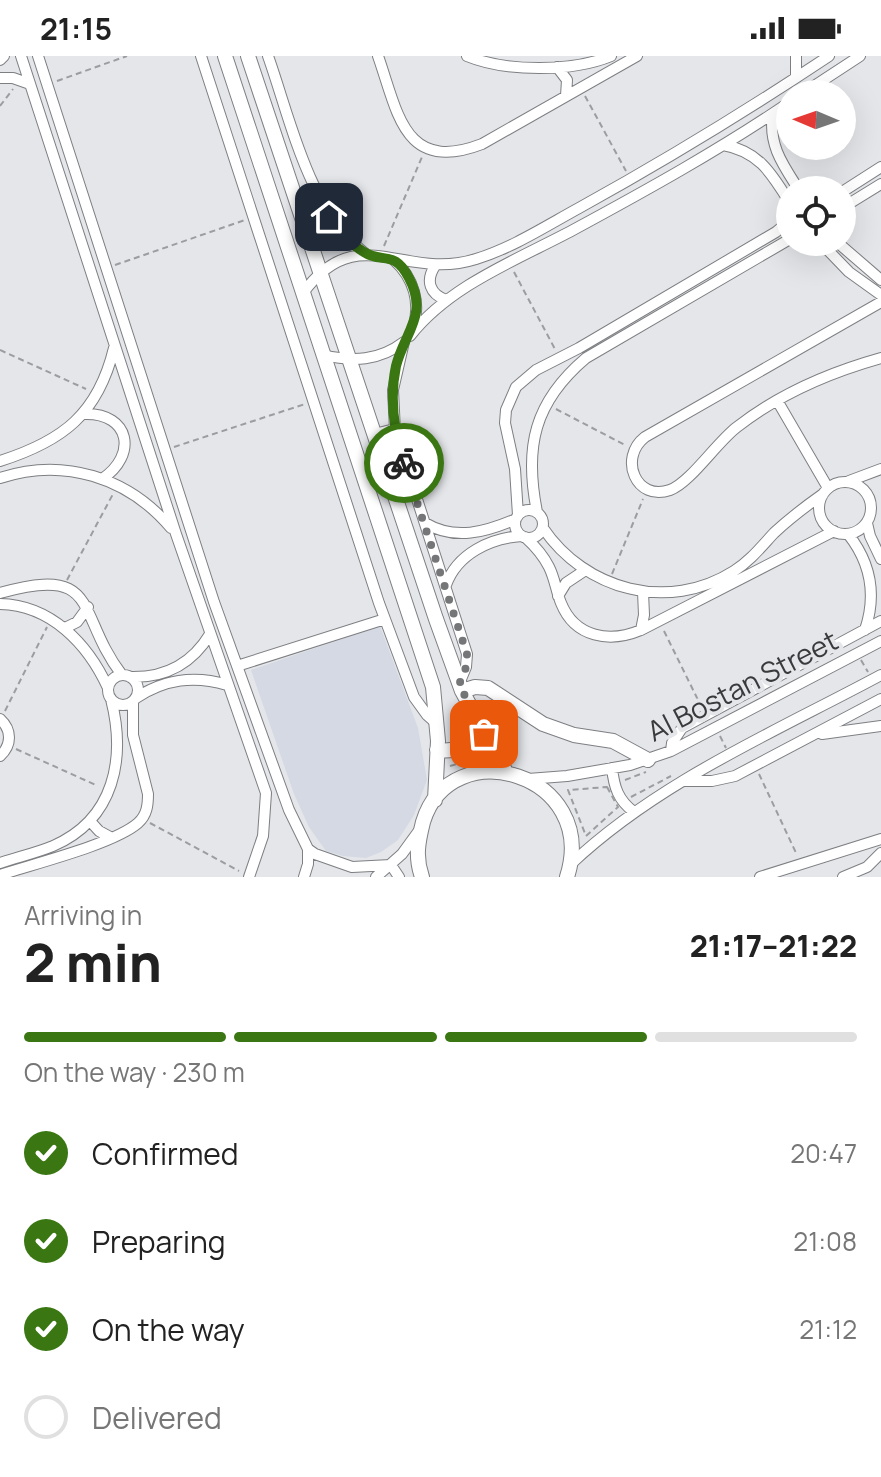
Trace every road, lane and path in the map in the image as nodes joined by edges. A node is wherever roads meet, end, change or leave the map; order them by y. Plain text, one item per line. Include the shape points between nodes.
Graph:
1 (21, 56) edge
2 (38, 56) edge
3 (127, 56) edge
4 (201, 56) edge
5 (225, 56) edge
6 (248, 56) edge
7 (268, 56) edge
8 (378, 56) edge
9 (467, 56) edge
10 (611, 56) edge
11 (637, 56) edge
12 (796, 56) edge
13 (829, 56) edge
14 (860, 56) edge
15 (557, 67) junction
16 (796, 77) junction
17 (0, 78) edge
18 (823, 80) edge
19 (27, 82) junction
20 (47, 84) junction
21 (580, 88) junction
22 (566, 96) junction
23 (0, 106) edge
24 (776, 112) edge
25 (773, 114) junction
26 (723, 145) junction
27 (426, 148) junction
28 (881, 167) edge
29 (790, 176) edge
30 (630, 178) junction
31 (776, 183) edge
32 (856, 183) edge
33 (881, 184) edge
34 (607, 192) junction
35 (856, 199) edge
36 (322, 205) junction
37 (616, 206) junction
38 (301, 212) junction
39 (253, 217) junction
40 (776, 232) edge
41 (776, 247) edge
42 (100, 250) junction
43 (86, 255) junction
44 (367, 255) junction
45 (380, 256) junction
46 (834, 256) edge
47 (853, 256) edge
48 (392, 259) junction
49 (510, 264) junction
50 (435, 266) junction
51 (106, 268) junction
52 (321, 271) junction
53 (881, 280) edge
54 (303, 293) junction
55 (881, 295) edge
56 (446, 300) junction
57 (881, 302) edge
58 (407, 339) junction
59 (115, 346) junction
60 (0, 350) edge
61 (323, 355) junction
62 (560, 358) junction
63 (881, 358) edge
64 (350, 360) junction
65 (571, 371) junction
66 (96, 398) junction
67 (313, 401) junction
68 (778, 402) junction
69 (546, 404) junction
70 (85, 414) junction
71 (395, 431) junction
72 (506, 435) junction
73 (375, 436) junction
74 (533, 437) junction
75 (165, 449) junction
76 (634, 449) junction
77 (0, 461) edge
78 (881, 469) edge
79 (0, 478) edge
80 (102, 479) junction
81 (847, 481) junction
82 (117, 485) junction
83 (647, 489) junction
84 (826, 491) junction
85 (876, 506) edge
86 (537, 512) junction
87 (517, 517) junction
88 (425, 523) junction
89 (867, 523) junction
90 (543, 528) junction
91 (834, 531) junction
92 (176, 534) junction
93 (848, 534) junction
94 (523, 537) junction
95 (881, 559) edge
96 (584, 571) junction
97 (609, 583) junction
98 (446, 585) junction
99 (27, 586) junction
100 (64, 586) junction
101 (643, 592) junction
102 (0, 593) edge
103 (558, 596) junction
104 (0, 604) edge
105 (25, 607) junction
106 (88, 607) junction
107 (51, 619) junction
108 (385, 619) junction
109 (659, 621) junction
110 (881, 621) edge
111 (65, 628) junction
112 (641, 630) junction
113 (865, 630) junction
114 (210, 634) junction
115 (881, 641) edge
116 (858, 654) junction
117 (237, 666) junction
118 (126, 676) junction
119 (877, 678) edge
120 (227, 685) junction
121 (461, 687) junction
122 (110, 693) junction
123 (881, 699) edge
124 (134, 700) junction
125 (706, 716) junction
126 (0, 719) edge
127 (437, 723) junction
128 (881, 726) edge
129 (716, 729) junction
130 (484, 734) junction
131 (812, 736) junction
132 (8, 745) junction
133 (437, 750) junction
134 (671, 751) junction
135 (494, 753) junction
136 (0, 756) edge
137 (730, 756) junction
138 (651, 765) junction
139 (755, 765) junction
140 (128, 767) junction
141 (612, 768) junction
142 (437, 770) junction
143 (506, 772) junction
144 (677, 778) junction
145 (528, 779) junction
146 (621, 784) dead end
147 (108, 790) junction
148 (627, 798) dead end
149 (435, 800) junction
150 (618, 807) joint
151 (634, 812) junction
152 (426, 815) junction
153 (142, 818) junction
154 (90, 821) junction
155 (110, 837) junction
156 (881, 839) edge
157 (308, 849) junction
158 (881, 853) edge
159 (0, 863) edge
160 (800, 863) junction
161 (391, 865) junction
162 (569, 871) edge
163 (0, 875) edge
164 (769, 876) edge
165 (250, 877) edge
166 (304, 877) edge
167 (376, 877) edge
168 (399, 877) edge
169 (422, 877) edge
170 (843, 877) edge

1 - 19 street
2 - 20 street
3 - 20 path
4 - 39 street
5 - 54 main road
6 - 38 main road
7 - 36 street
8 - 27 street via 403,129
9 - 15 street via 505,66
10 - 15 street
11 - 21 street
12 - 16 street
13 - 16 street
14 - 18 street
15 - 22 street via 567,80
16 - 30 street
17 - 19 street
19 - 23 path
19 - 43 street
20 - 42 street
21 - 22 street
21 - 30 path
22 - 27 street via 461,152
24 - 25 street
25 - 26 street
25 - 29 street via 775,151
26 - 31 street via 760,160
26 - 37 street
27 - 45 path
28 - 32 street
30 - 34 street
33 - 35 street
34 - 37 street
34 - 50 street via 491,254
36 - 38 main road
36 - 44 street
37 - 49 street
38 - 52 main road
39 - 51 path
39 - 67 street
40 - 62 street
41 - 65 street
42 - 43 street
42 - 51 street
43 - 59 street
44 - 45 street
44 - 52 street via 340,259
45 - 48 street
46 - 55 street
47 - 53 street
48 - 50 street
48 - 58 street via 409,277 416,300 415,325
49 - 56 street
49 - 62 path
50 - 56 street via 429,282
51 - 75 street
52 - 54 street
52 - 64 main road
54 - 61 main road
56 - 58 street
57 - 76 street via 645,437
58 - 64 street via 373,358
58 - 71 street via 393,390
59 - 66 street
59 - 92 street
60 - 66 path
61 - 64 street
61 - 127 main road via 433,687
62 - 65 street
62 - 72 street via 516,387 506,410
63 - 68 street
64 - 73 main road
65 - 69 street
66 - 70 street
67 - 75 path
67 - 108 street
68 - 83 street via 723,439 679,485 663,492
68 - 84 street
69 - 74 street
69 - 76 path
70 - 77 street via 45,444
70 - 80 street via 113,422 124,438 123,458
71 - 73 main road
71 - 88 street
72 - 74 street
72 - 87 street via 515,469
73 - 121 main road
74 - 86 street
75 - 117 street
76 - 83 street via 631,466
78 - 81 street
79 - 80 street via 46,469
80 - 82 street
81 - 84 street
81 - 85 street via 858,484
82 - 92 street via 155,511
82 - 100 path
83 - 97 path
84 - 91 street via 820,515
84 - 101 street via 720,579 682,590
85 - 89 street
86 - 87 street
86 - 90 street
87 - 88 street via 460,534
87 - 94 street via 516,528
88 - 98 street
89 - 93 street
89 - 95 street
90 - 94 street
90 - 96 street
91 - 93 street
91 - 109 street
92 - 114 street
93 - 113 street via 864,558 872,587
94 - 98 street via 471,552
94 - 103 street via 547,563
96 - 97 street
96 - 103 street
97 - 101 street
98 - 121 street via 467,654
99 - 100 street
99 - 102 street
99 - 105 street
100 - 106 street
101 - 112 street
103 - 112 street via 568,617 586,631 619,638
104 - 105 street
105 - 107 street
106 - 111 street
106 - 118 street via 104,648
107 - 111 street
107 - 126 path
108 - 117 street
108 - 127 street via 414,697
109 - 112 street
109 - 125 path
110 - 113 street
111 - 122 street via 90,655
113 - 125 street
114 - 118 street via 196,654 176,668 154,676
114 - 120 street
115 - 116 street, Al Bostan Street
116 - 119 path
116 - 129 street, Al Bostan Street
117 - 157 street
118 - 122 street via 113,679
118 - 124 street via 136,684
119 - 137 street, Al Bostan Street
120 - 124 street via 187,679 160,685
120 - 165 street via 266,793 263,836
121 - 130 main road
121 - 138 main road via 488,688 543,724 613,741
122 - 124 street via 124,705
122 - 140 street
123 - 131 street
124 - 140 street
125 - 134 street via 682,728
126 - 132 street via 9,732
127 - 133 main road
128 - 131 street
129 - 134 street, Al Bostan Street
129 - 137 path
130 - 133 main road via 460,750
130 - 135 main road
131 - 139 street
132 - 136 street
132 - 147 path
133 - 142 main road
134 - 138 street, Al Bostan Street
135 - 142 path
135 - 143 main road
137 - 144 street, Al Bostan Street
138 - 141 street, Al Bostan Street
138 - 146 path
139 - 144 street via 723,779
139 - 160 path
140 - 147 street
140 - 153 street via 148,803
141 - 145 street, Al Bostan Street
141 - 151 street via 618,796
142 - 149 main road
143 - 145 main road
143 - 149 main road via 465,777
144 - 148 path
144 - 151 street, Al Bostan Street
145 - 162 main road via 564,814 572,839
147 - 154 street
149 - 152 main road
150 - 150 path via 607,787 568,790 586,836
151 - 162 street, Al Bostan Street
152 - 161 street via 412,842
152 - 169 main road via 417,843
153 - 155 street
153 - 165 path
154 - 155 street
154 - 159 street via 52,847
155 - 163 street
156 - 160 street
157 - 161 street via 352,867
157 - 166 street
158 - 170 street via 867,867
160 - 164 street
161 - 167 street
161 - 168 street

